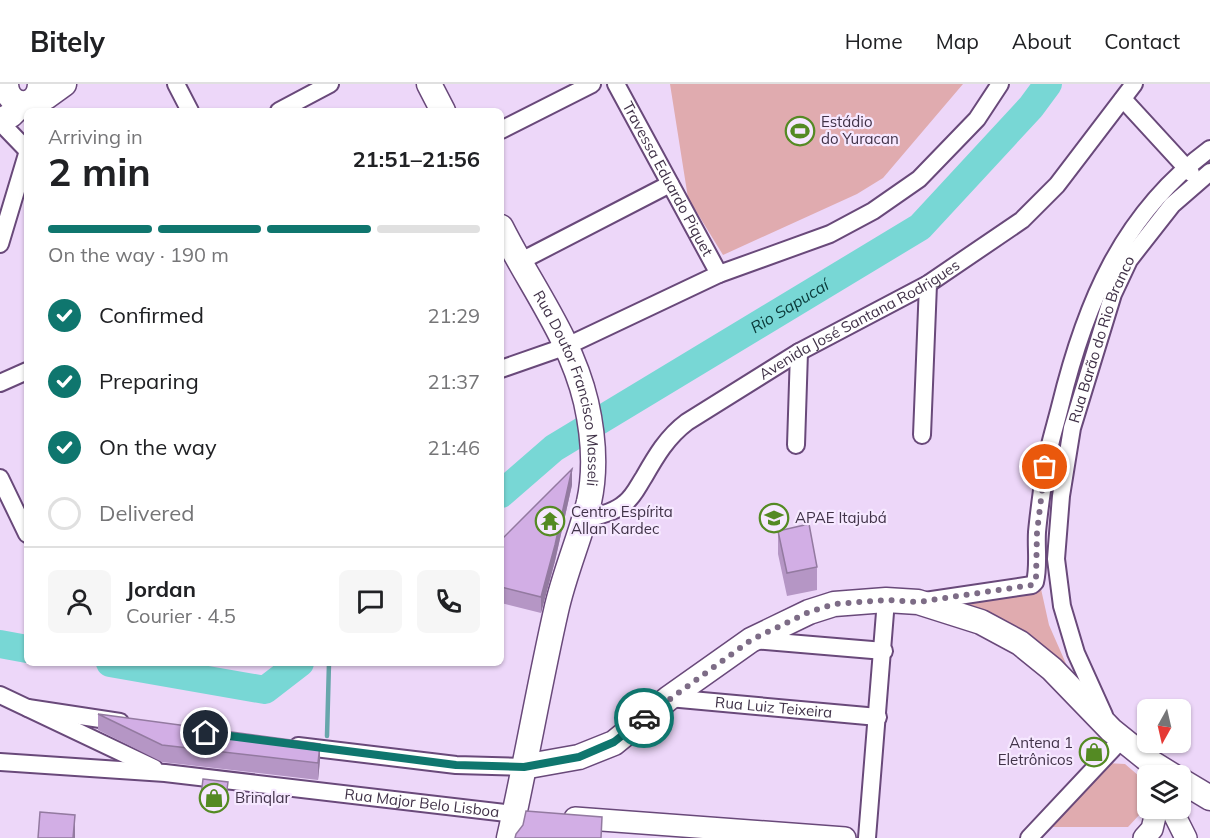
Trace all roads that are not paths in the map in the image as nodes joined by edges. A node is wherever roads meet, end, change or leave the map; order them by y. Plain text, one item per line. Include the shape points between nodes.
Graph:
1 (64, 84) edge
2 (176, 84) edge
3 (330, 84) edge
4 (429, 84) edge
5 (592, 84) edge
6 (616, 84) edge
7 (1000, 84) edge
8 (1134, 84) edge
9 (15, 90) edge
10 (1123, 99) junction
11 (188, 108) edge
12 (285, 108) edge
13 (441, 108) edge
14 (0, 122) edge
15 (504, 128) edge
16 (24, 149) edge
17 (1210, 149) edge
18 (24, 162) edge
19 (1185, 168) junction
20 (1204, 176) edge
21 (670, 184) junction
22 (504, 233) edge
23 (0, 244) edge
24 (519, 262) junction
25 (719, 274) junction
26 (928, 284) junction
27 (799, 352) junction
28 (571, 356) junction
29 (504, 368) edge
30 (24, 372) edge
31 (0, 383) edge
32 (922, 435) dead end
33 (796, 445) dead end
34 (0, 478) edge
35 (585, 511) junction
36 (24, 528) edge
37 (886, 600) junction
38 (918, 602) junction
39 (751, 640) junction
40 (884, 651) junction
41 (0, 695) edge
42 (669, 698) junction
43 (28, 708) junction
44 (878, 717) junction
45 (136, 724) edge
46 (1116, 734) junction
47 (277, 743) edge
48 (0, 762) edge
49 (1150, 765) edge
50 (524, 767) junction
51 (165, 773) junction
52 (1191, 787) edge
53 (1210, 798) edge
54 (534, 815) junction
55 (1154, 819) edge
56 (1176, 819) edge
57 (508, 838) edge
58 (845, 838) edge
59 (867, 838) edge
60 (1029, 838) edge
61 (1144, 838) edge
62 (1186, 838) edge

1 - 9 main road via 46,97
2 - 11 street
3 - 12 street
4 - 13 main road
5 - 15 street
6 - 21 street, Travessa Eduardo Piquet
7 - 25 street via 977,118 919,179 873,211 830,234
8 - 10 street, Avenida José Santana Rodrigues
9 - 14 main road via 11,115
10 - 19 street
10 - 26 street, Avenida José Santana Rodrigues via 1057,185 1022,220
14 - 16 street
17 - 19 street, Rua Barão do Rio Branco
18 - 23 street
19 - 20 street, Rua Barão do Rio Branco
19 - 38 street, Rua Barão do Rio Branco via 1150,206 1119,249 1080,334 1045,467 1036,578 1032,585
20 - 46 street, Rua Barão do Rio Branco via 1172,205 1130,260 1113,294 1072,428 1063,485 1056,559 1062,606 1076,653
21 - 24 street
21 - 25 street, Travessa Eduardo Piquet
22 - 24 main road, Rua Doutor Francisco Masseli
24 - 28 main road, Rua Doutor Francisco Masseli
25 - 28 street
26 - 27 street, Avenida José Santana Rodrigues
26 - 32 street
27 - 33 street
27 - 35 street, Avenida José Santana Rodrigues via 673,433 624,505 613,511
28 - 29 street
28 - 35 main road, Rua Doutor Francisco Masseli via 586,403 592,440 593,466
30 - 31 street
34 - 36 street
35 - 50 main road, Rua Doutor Francisco Masseli via 556,608
37 - 38 main road
37 - 39 main road via 817,609
37 - 40 street
38 - 46 main road via 981,622 1020,643 1052,669
39 - 40 street
39 - 42 main road
40 - 44 street
41 - 43 street
42 - 44 street, Rua Luiz Teixeira
42 - 50 main road via 614,742 579,757
43 - 45 street
43 - 51 street
44 - 59 street
46 - 49 main road
46 - 60 street
47 - 50 street via 456,765
48 - 51 street, Rua Major Belo Lisboa
50 - 54 main road, Rua Doutor Francisco Masseli
51 - 54 street, Rua Major Belo Lisboa
52 - 53 main road
54 - 57 main road, Rua Doutor Francisco Masseli
54 - 58 street, Rua Major Belo Lisboa
55 - 61 street
56 - 62 street

